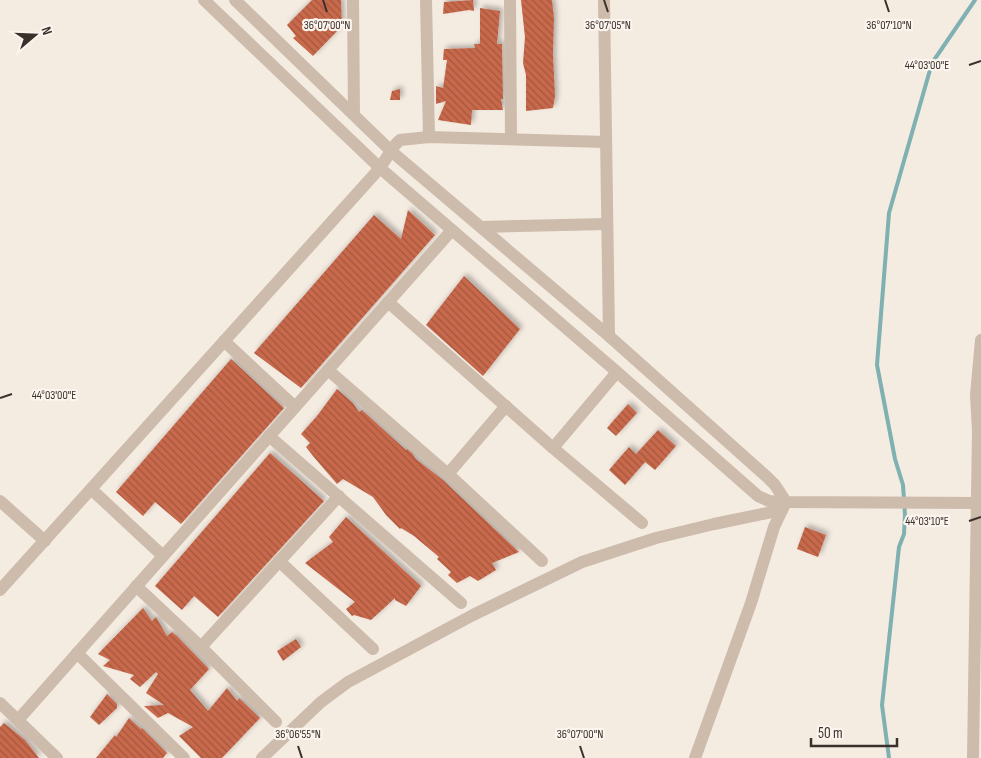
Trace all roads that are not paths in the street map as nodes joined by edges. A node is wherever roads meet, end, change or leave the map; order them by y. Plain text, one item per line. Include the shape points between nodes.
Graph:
1 (204, 0) edge
2 (235, 0) edge
3 (353, 0) edge
4 (426, 0) edge
5 (510, 0) edge
6 (604, 0) edge
7 (354, 114) junction
8 (428, 137) junction
9 (511, 139) junction
10 (606, 142) junction
11 (391, 151) junction
12 (380, 168) junction
13 (607, 224) junction
14 (481, 227) junction
15 (452, 230) junction
16 (388, 302) junction
17 (609, 336) junction
18 (981, 340) edge
19 (224, 341) junction
20 (328, 370) junction
21 (618, 372) junction
22 (979, 395) edge
23 (506, 406) junction
24 (295, 407) junction
25 (269, 436) junction
26 (553, 448) junction
27 (448, 474) junction
28 (92, 489) junction
29 (339, 496) junction
30 (0, 501) edge
31 (979, 503) edge
32 (784, 506) junction
33 (642, 523) dead end
34 (45, 541) junction
35 (163, 556) junction
36 (542, 561) dead end
37 (279, 562) junction
38 (136, 586) junction
39 (0, 590) edge
40 (461, 602) dead end
41 (978, 610) edge
42 (200, 647) junction
43 (373, 648) dead end
44 (77, 653) junction
45 (0, 703) edge
46 (977, 712) edge
47 (18, 720) junction
48 (276, 722) dead end
49 (57, 758) edge
50 (184, 758) edge
51 (262, 758) edge
52 (695, 758) edge
53 (972, 758) edge

1 - 12 street
2 - 7 street
3 - 7 street
4 - 8 street
5 - 9 street
6 - 10 street
7 - 11 street
8 - 9 street
8 - 11 street via 403,139
9 - 10 street
10 - 13 street
11 - 12 street
11 - 14 street
12 - 15 street
12 - 19 street
13 - 14 street
13 - 17 street
14 - 17 street
15 - 16 street
15 - 21 street
16 - 20 street
16 - 23 street
17 - 32 street via 768,478 775,485
18 - 22 street
19 - 24 street
19 - 28 street
20 - 24 street
20 - 27 street
21 - 26 street
21 - 32 street via 758,496
22 - 31 street
23 - 26 street
23 - 27 street
24 - 25 street
25 - 29 street
25 - 35 street
26 - 33 street
27 - 36 street
28 - 34 street
28 - 35 street
29 - 37 street
29 - 40 street
30 - 34 street
31 - 32 street
31 - 41 street
32 - 51 street via 656,538 582,562 348,682 321,702
32 - 52 street
34 - 39 street
35 - 38 street
37 - 42 street
37 - 43 street
38 - 42 street
38 - 44 street
41 - 46 street
42 - 48 street
44 - 47 street
44 - 50 street
45 - 47 street
46 - 53 street
47 - 49 street

